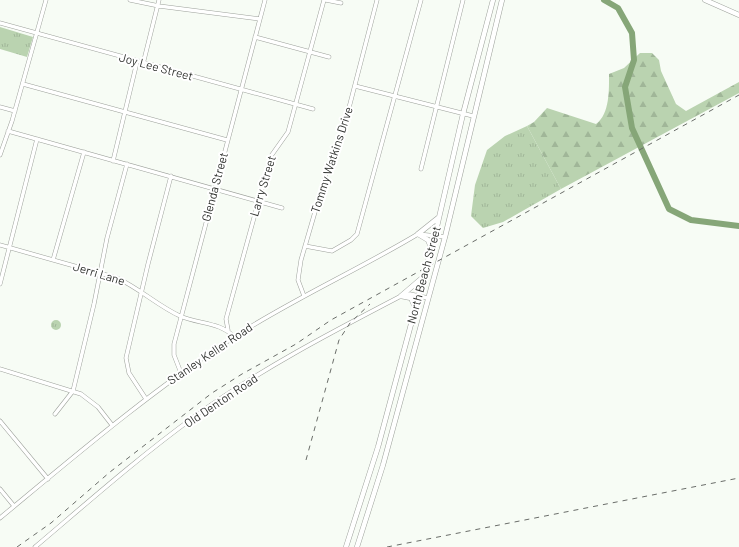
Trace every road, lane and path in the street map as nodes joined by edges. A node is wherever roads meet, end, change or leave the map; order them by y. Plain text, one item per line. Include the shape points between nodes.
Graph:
1 (46, 0) edge
2 (130, 0) edge
3 (159, 0) edge
4 (265, 0) edge
5 (325, 0) edge
6 (377, 0) edge
7 (421, 0) edge
8 (463, 0) edge
9 (493, 0) edge
10 (502, 0) edge
11 (705, 0) edge
12 (341, 3) dead end
13 (158, 5) junction
14 (739, 15) edge
15 (260, 19) junction
16 (0, 23) edge
17 (36, 34) junction
18 (255, 37) junction
19 (482, 41) junction
20 (491, 43) junction
21 (310, 52) junction
22 (329, 57) dead end
23 (137, 62) junction
24 (143, 64) junction
25 (23, 84) junction
26 (355, 86) junction
27 (241, 90) junction
28 (394, 95) junction
29 (296, 105) junction
30 (436, 106) junction
31 (0, 107) edge
32 (313, 109) dead end
33 (15, 111) junction
34 (125, 112) junction
35 (463, 114) junction
36 (473, 116) junction
37 (8, 131) junction
38 (37, 139) junction
39 (227, 140) junction
40 (84, 152) junction
41 (0, 155) edge
42 (113, 161) junction
43 (127, 164) junction
44 (421, 169) dead end
45 (171, 176) junction
46 (215, 188) junction
47 (258, 200) junction
48 (282, 208) dead end
49 (440, 217) junction
50 (418, 234) junction
51 (435, 235) junction
52 (445, 237) junction
53 (0, 245) edge
54 (305, 246) junction
55 (9, 247) junction
56 (432, 247) junction
57 (53, 260) junction
58 (100, 273) junction
59 (423, 277) junction
60 (0, 284) edge
61 (142, 292) junction
62 (304, 296) junction
63 (401, 296) junction
64 (418, 296) junction
65 (428, 298) junction
66 (415, 307) junction
67 (181, 317) junction
68 (228, 330) junction
69 (234, 338) junction
70 (0, 370) edge
71 (181, 373) junction
72 (73, 391) junction
73 (393, 392) junction
74 (403, 394) junction
75 (146, 399) junction
76 (55, 414) dead end
77 (0, 421) edge
78 (112, 425) junction
79 (374, 462) junction
80 (384, 465) junction
81 (48, 479) junction
82 (0, 489) edge
83 (14, 506) junction
84 (0, 518) edge
85 (35, 547) edge
86 (346, 547) edge
87 (357, 547) edge

1 - 17 street
2 - 13 street
3 - 13 street
4 - 15 street, Glenda Street
5 - 12 street
5 - 21 street, Larry Street
6 - 26 street, Tommy Watkins Drive
7 - 28 street
8 - 30 street
9 - 19 main road, North Beach Street
10 - 20 main road, North Beach Street
11 - 14 main road
13 - 15 street
13 - 24 street
15 - 18 street, Glenda Street
16 - 17 street, Joy Lee Street
17 - 23 street, Joy Lee Street
17 - 25 street
18 - 21 street
18 - 27 street, Glenda Street
19 - 20 main road
19 - 35 main road, North Beach Street
20 - 36 main road, North Beach Street
21 - 22 street
21 - 29 street, Larry Street
23 - 24 street, Joy Lee Street
23 - 34 street
24 - 27 street, Joy Lee Street
25 - 33 street
25 - 34 street
26 - 28 street
26 - 54 street, Tommy Watkins Drive via 338,150 328,167
27 - 29 street, Joy Lee Street
27 - 39 street, Glenda Street
28 - 30 street
28 - 54 street via 357,234 332,251
29 - 32 street, Joy Lee Street
29 - 47 street, Larry Street via 287,136 271,156
30 - 35 street
30 - 44 street
31 - 33 street
33 - 37 street
34 - 39 street
34 - 42 street
35 - 36 street
35 - 49 main road, North Beach Street
36 - 52 main road, North Beach Street
37 - 38 street
37 - 41 street
38 - 40 street
38 - 55 street
39 - 46 street, Glenda Street
40 - 42 street
40 - 57 street
42 - 43 street
43 - 45 street
43 - 58 street
45 - 46 street
45 - 61 street
46 - 47 street
46 - 67 street, Glenda Street
47 - 48 street
47 - 68 street, Larry Street via 226,319
49 - 50 main road
49 - 51 main road, North Beach Street
50 - 51 street
50 - 56 main road via 428,240
50 - 62 street, Stanley Keller Road
51 - 52 street
51 - 56 main road, North Beach Street
52 - 65 main road, North Beach Street
53 - 55 street, Jerri Lane
54 - 62 street, Tommy Watkins Drive via 298,280
55 - 57 street, Jerri Lane
55 - 60 street
56 - 59 main road, North Beach Street
57 - 58 street, Jerri Lane
58 - 61 street, Jerri Lane via 122,280
58 - 72 street
59 - 63 main road
59 - 64 main road, North Beach Street
61 - 67 street, Jerri Lane
61 - 75 street via 126,358 129,373
62 - 69 street, Stanley Keller Road
63 - 64 street, Old Denton Road
63 - 66 main road via 410,298
63 - 85 street, Old Denton Road via 283,360 216,402
64 - 65 street, Old Denton Road
64 - 66 main road, North Beach Street
65 - 74 main road, North Beach Street
66 - 73 main road, North Beach Street
67 - 68 street, Jerri Lane
67 - 71 street, Glenda Street via 173,350
68 - 69 street
69 - 71 street, Stanley Keller Road
70 - 72 street
71 - 75 street, Stanley Keller Road
72 - 76 street
72 - 78 street via 92,402
73 - 74 main road
73 - 79 main road, North Beach Street
74 - 80 main road, North Beach Street
75 - 78 street, Stanley Keller Road
77 - 81 street
78 - 81 street, Stanley Keller Road
79 - 80 main road
79 - 86 main road, North Beach Street
80 - 87 main road, North Beach Street
81 - 83 street, Stanley Keller Road
82 - 83 street
83 - 84 street, Stanley Keller Road

